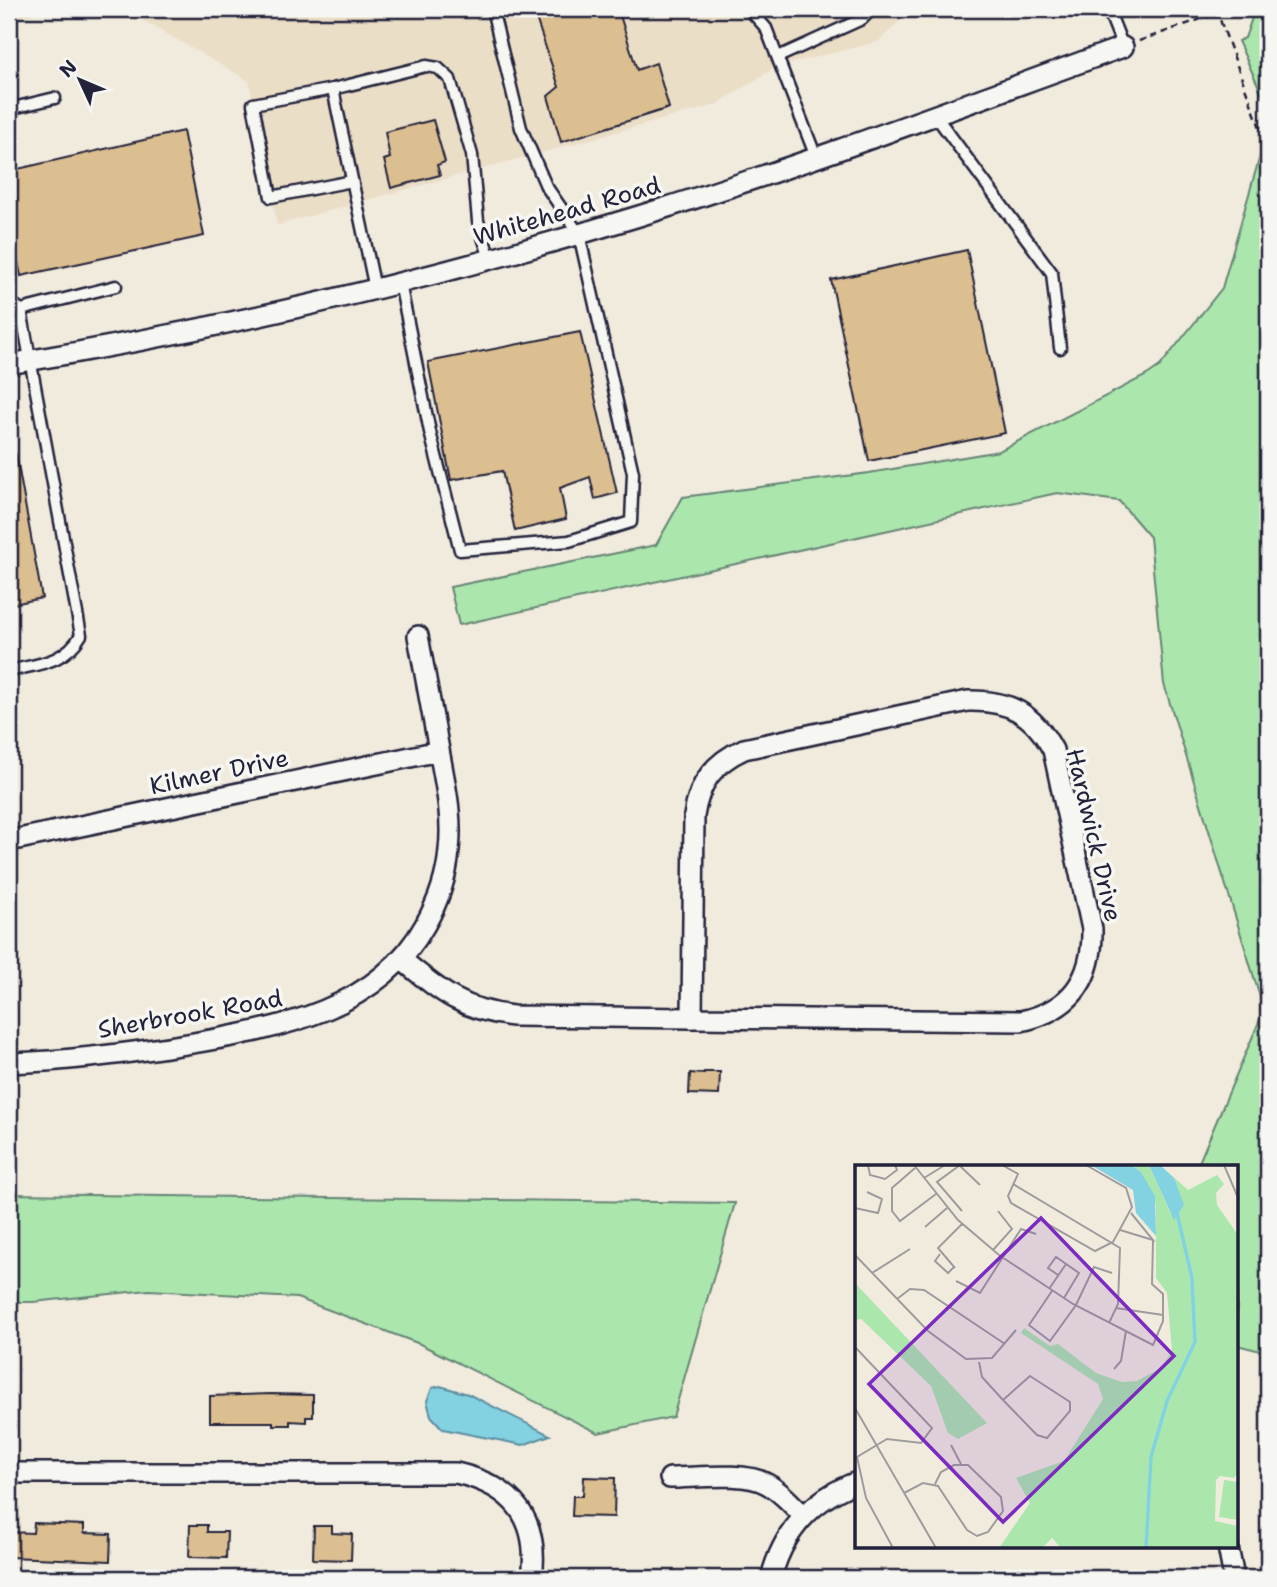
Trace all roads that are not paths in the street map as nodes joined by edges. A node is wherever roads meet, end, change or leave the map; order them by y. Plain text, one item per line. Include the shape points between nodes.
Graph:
1 (492, 9) edge
2 (749, 9) edge
3 (872, 9) edge
4 (1108, 9) edge
5 (1123, 47) joint
6 (778, 57) junction
7 (333, 89) junction
8 (55, 98) dead end
9 (9, 109) edge
10 (934, 115) junction
11 (816, 157) junction
12 (352, 181) junction
13 (579, 234) junction
14 (490, 259) junction
15 (400, 283) junction
16 (116, 286) dead end
17 (375, 289) junction
18 (9, 301) edge
19 (20, 310) junction
20 (1060, 348) dead end
21 (31, 361) junction
22 (9, 365) edge
23 (418, 636) dead end
24 (9, 671) edge
25 (439, 751) junction
26 (9, 842) edge
27 (401, 959) junction
28 (692, 1018) junction
29 (9, 1063) edge
30 (9, 1473) edge
31 (670, 1478) dead end
32 (855, 1483) edge
33 (804, 1516) junction
34 (1227, 1548) edge
35 (532, 1578) edge
36 (771, 1578) edge
37 (1234, 1578) edge

1 - 13 lane via 522,128 546,186
2 - 6 lane via 766,28
3 - 6 lane via 862,19
4 - 5 lane
5 - 10 street, Whitehead Road
6 - 11 lane
7 - 12 lane
7 - 12 lane via 253,104 271,197
7 - 14 lane via 426,66 438,68 450,79 472,155 478,221
8 - 9 lane
10 - 11 street, Whitehead Road
10 - 20 lane via 1052,273
11 - 13 street, Whitehead Road
12 - 17 lane
13 - 14 street, Whitehead Road
13 - 15 lane via 633,473 631,522 569,541 460,550
14 - 15 street, Whitehead Road
15 - 17 street, Whitehead Road
16 - 19 lane
17 - 21 street, Whitehead Road
18 - 19 lane
19 - 21 lane
21 - 22 street, Whitehead Road
21 - 24 lane via 80,635 60,658
23 - 25 street, Sherbrook Road
25 - 26 street, Kilmer Drive
25 - 27 street, Sherbrook Road via 450,821 448,861 433,909
27 - 28 street, Hardwick Drive via 443,994 490,1014
27 - 29 street, Sherbrook Road via 361,993 291,1023 164,1048
28 - 28 street, Hardwick Drive via 1021,1021 1046,1014 1068,998 1088,968 1092,929 1053,750 1044,733 1016,709 968,701 744,749 715,767 697,797 694,816
30 - 35 street via 456,1473 503,1491 516,1505 528,1522 533,1541
31 - 33 street via 764,1482
32 - 33 street via 819,1502
33 - 36 street via 780,1551
34 - 37 street

